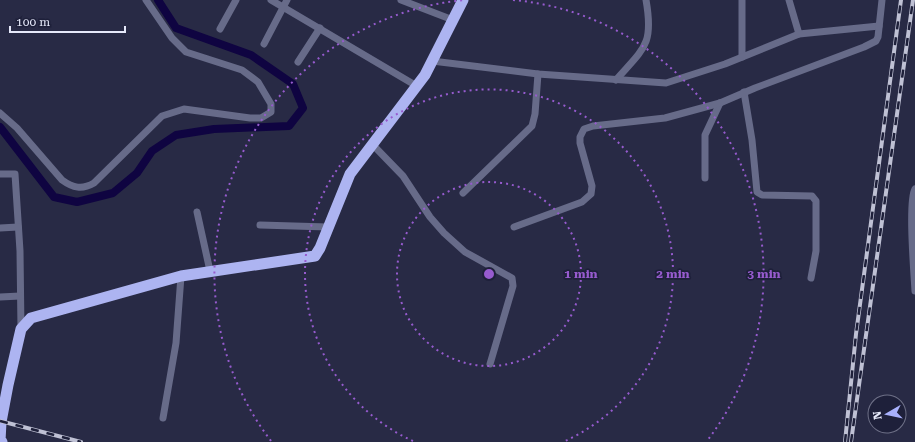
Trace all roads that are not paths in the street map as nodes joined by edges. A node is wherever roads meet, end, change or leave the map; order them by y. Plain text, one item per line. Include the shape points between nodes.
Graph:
1 (146, 0) edge
2 (236, 0) edge
3 (272, 0) edge
4 (401, 0) edge
5 (463, 0) edge
6 (646, 0) edge
7 (742, 0) edge
8 (788, 0) edge
9 (882, 0) edge
10 (286, 3) edge
11 (453, 20) junction
12 (879, 26) junction
13 (320, 28) junction
14 (220, 29) dead end
15 (799, 34) junction
16 (264, 44) dead end
17 (742, 57) junction
18 (432, 61) junction
19 (298, 62) dead end
20 (538, 74) junction
21 (616, 80) junction
22 (415, 85) junction
23 (744, 92) junction
24 (720, 103) junction
25 (0, 113) edge
26 (372, 144) junction
27 (0, 174) edge
28 (705, 178) dead end
29 (915, 189) edge
30 (463, 194) dead end
31 (197, 212) dead end
32 (260, 225) dead end
33 (18, 227) junction
34 (328, 227) junction
35 (514, 227) dead end
36 (0, 228) edge
37 (914, 259) edge
38 (210, 271) junction
39 (181, 276) junction
40 (811, 278) dead end
41 (915, 291) edge
42 (20, 296) junction
43 (0, 297) edge
44 (20, 329) junction
45 (490, 364) dead end
46 (164, 418) dead end
47 (1, 442) edge

1 - 25 street via 172,38 186,52 242,70 258,82 271,104 271,112 260,118 250,118 184,109 162,116 94,183 81,188 68,185 62,180
2 - 14 street
3 - 10 street
4 - 11 street
5 - 11 highway
6 - 21 street via 650,26 647,42
7 - 17 street
8 - 15 street
9 - 12 street
10 - 13 street
10 - 16 street
11 - 18 highway
12 - 15 street
12 - 23 street via 878,37 872,44
13 - 19 street
13 - 22 street
15 - 17 street
17 - 21 street via 666,83
18 - 20 street
18 - 22 highway via 425,75
20 - 21 street
20 - 30 street via 532,126
22 - 26 highway
23 - 24 street
23 - 40 street via 757,192 762,195 812,196 816,201 816,251
24 - 28 street via 705,135
24 - 35 street via 665,118 584,129 580,143 592,186 591,194 582,202
26 - 34 highway via 350,174
26 - 45 street via 403,176 430,217 444,233 465,252 512,278 513,286
27 - 33 street via 15,174
29 - 37 street via 912,198
31 - 38 street
32 - 34 street
33 - 36 street
33 - 42 street
34 - 38 highway via 314,256
37 - 41 street
38 - 39 highway
39 - 44 highway via 31,318
39 - 46 street via 176,343
42 - 43 street
42 - 44 street
44 - 47 highway via 1,422

